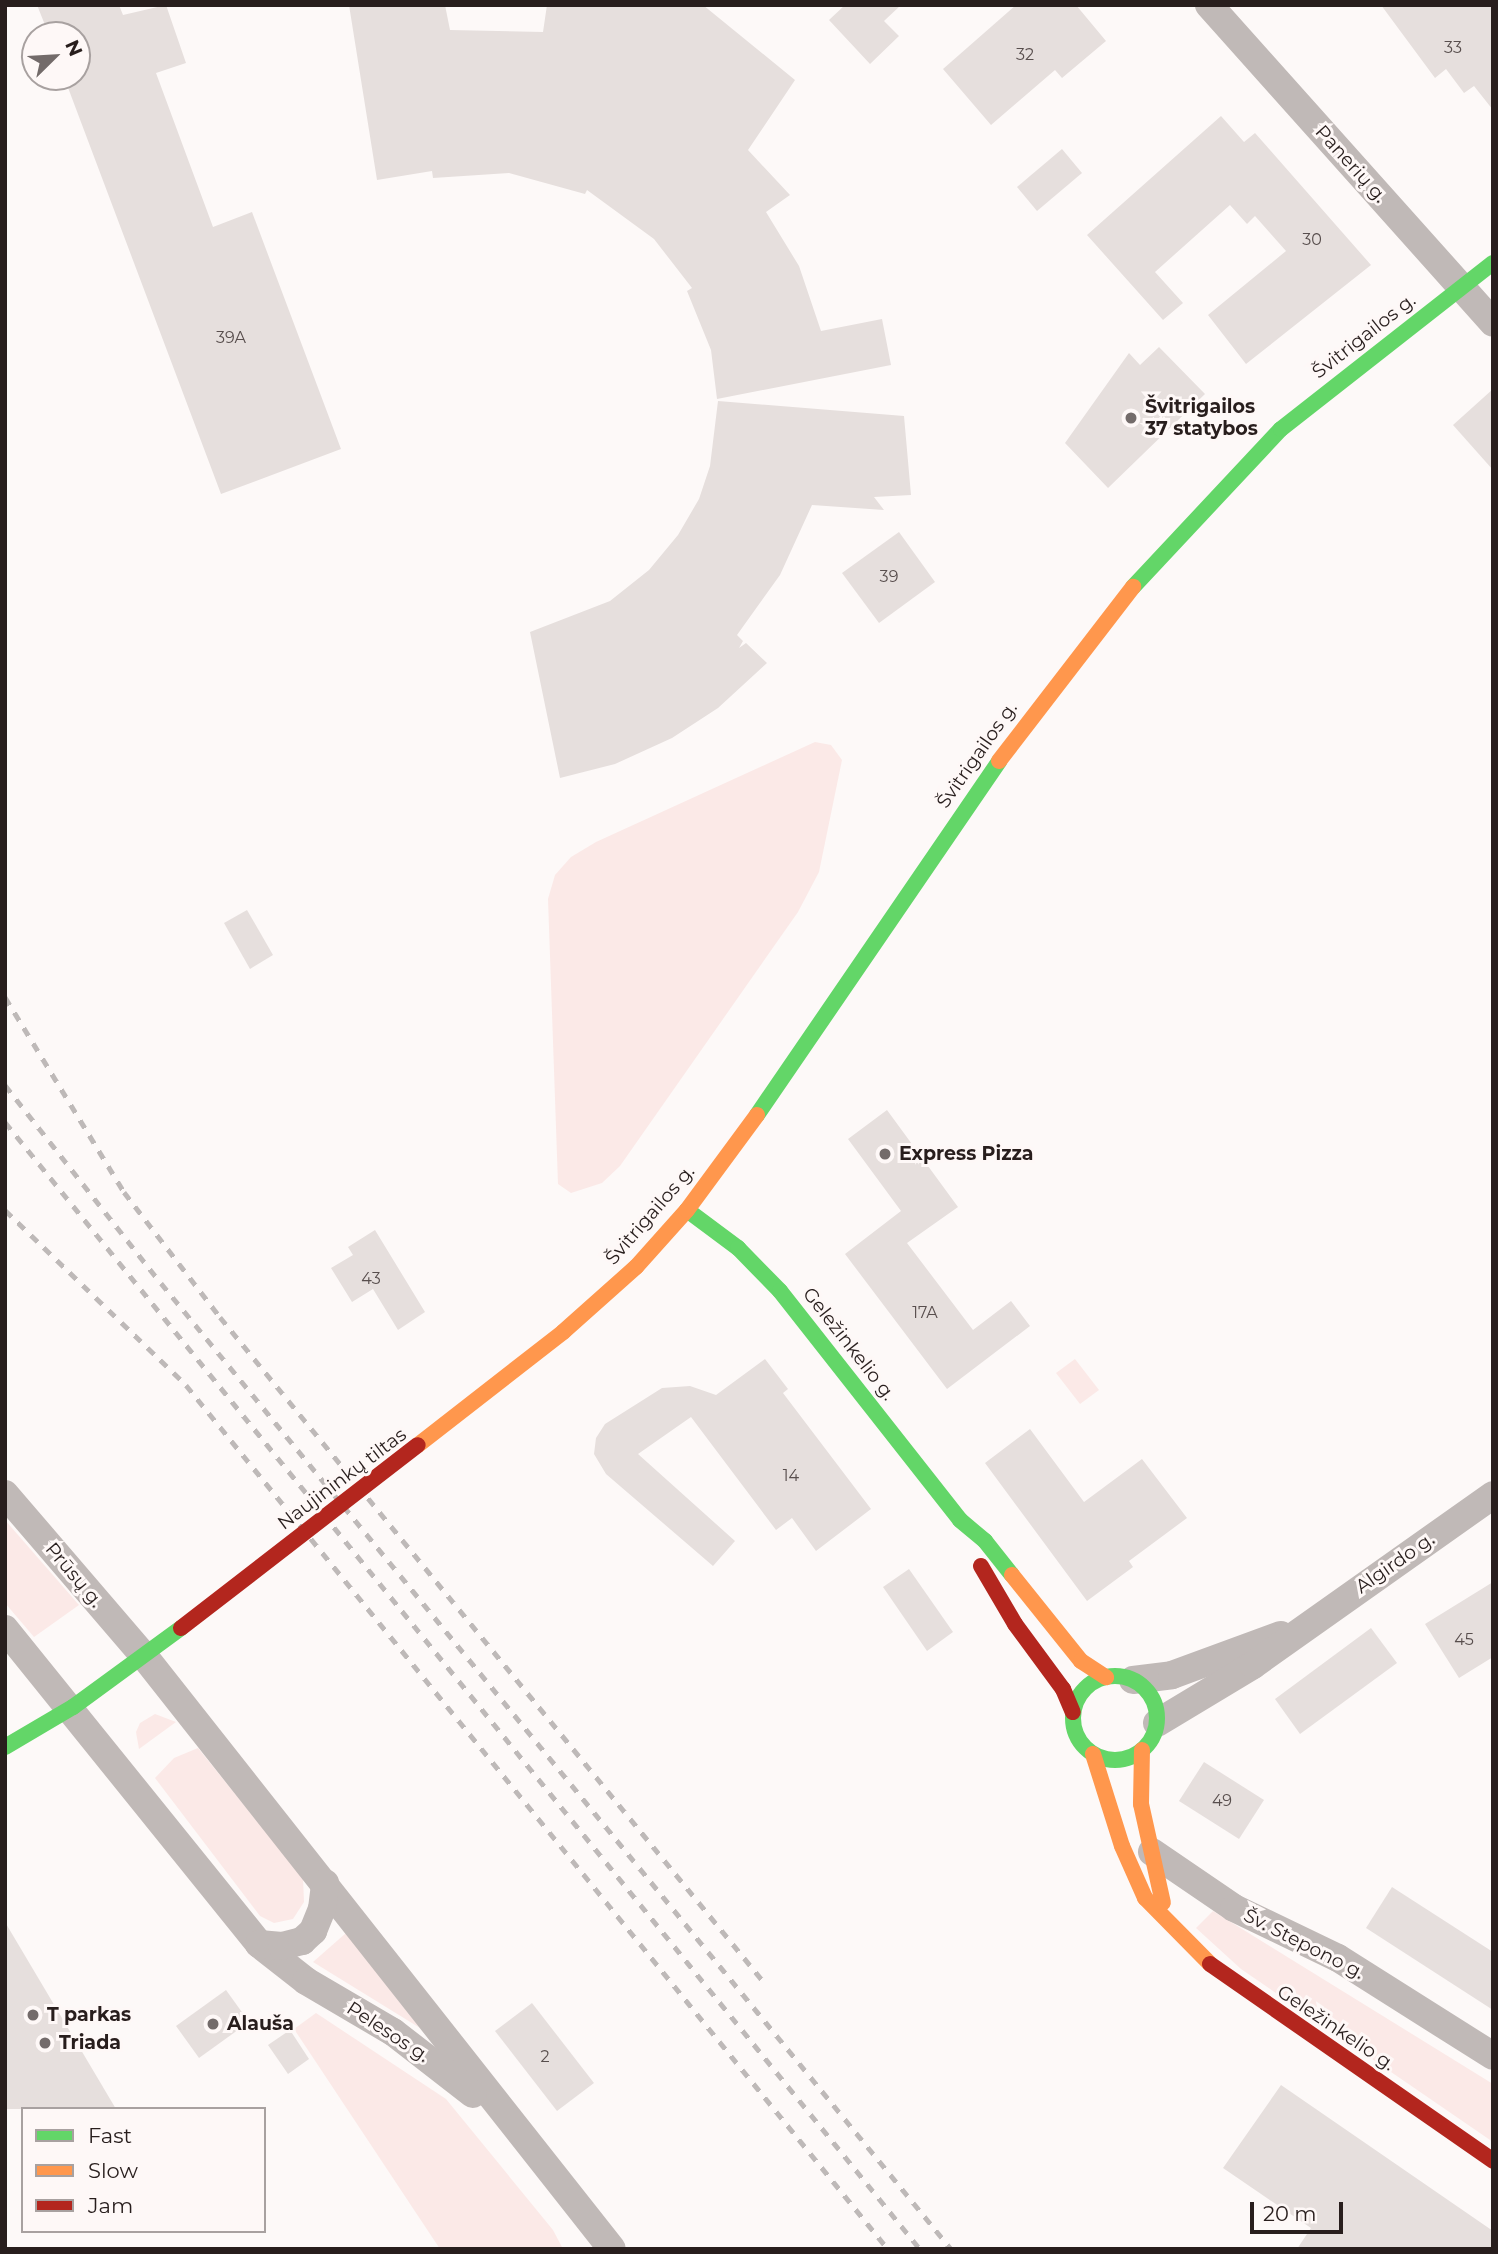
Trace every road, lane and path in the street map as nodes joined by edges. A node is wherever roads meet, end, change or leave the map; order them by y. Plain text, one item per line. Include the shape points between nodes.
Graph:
1 (1209, 5) edge
2 (1493, 263) edge
3 (1461, 288) junction
4 (1493, 323) edge
5 (687, 1210) junction
6 (563, 1332) joint
7 (5, 1494) edge
8 (1493, 1495) edge
9 (960, 1520) junction
10 (5, 1629) edge
11 (1297, 1630) junction
12 (144, 1656) junction
13 (1119, 1678) junction
14 (72, 1707) junction
15 (1073, 1712) junction
16 (1157, 1723) junction
17 (5, 1748) edge
18 (1142, 1751) junction
19 (1093, 1754) junction
20 (1152, 1852) junction
21 (325, 1883) junction
22 (1166, 1919) junction
23 (259, 1944) junction
24 (1493, 2056) edge
25 (513, 2127) junction
26 (1493, 2161) edge
27 (612, 2249) edge

1 - 3 street, Panerių g.
2 - 3 main road, Švitrigailos g.
3 - 4 street, Panerių g.
3 - 5 main road, Švitrigailos g. via 1281,429 1108,614 988,775 792,1068
5 - 6 main road, Švitrigailos g. via 636,1267
5 - 9 main road, Geležinkelio g. via 738,1248 780,1291
6 - 12 main road, Naujininkų tiltas, bridge
7 - 12 street, Prūsų g.
8 - 11 street, Algirdo g.
9 - 13 main road, Geležinkelio g. via 985,1541 1080,1661
9 - 15 main road, Geležinkelio g. via 1015,1624 1063,1689
10 - 14 street
11 - 13 street, Algirdo g. via 1172,1675
11 - 16 street, Algirdo g. via 1253,1665
12 - 14 main road, Naujininkų tiltas
12 - 21 street, Pelesos g.
13 - 15 main road via 1084,1689
13 - 16 main road via 1151,1698
14 - 17 main road, Naujininkų tiltas
14 - 23 street, Pelesos g.
15 - 19 main road via 1076,1735
16 - 18 main road
18 - 19 main road via 1118,1760
18 - 20 main road, Geležinkelio g. via 1140,1793
19 - 22 main road, Geležinkelio g. via 1131,1871 1144,1898
20 - 22 main road, Geležinkelio g.
20 - 24 street, Šv. Stepono g. via 1234,1908 1339,1958
21 - 23 street via 313,1931 292,1943
21 - 25 street, Pelesos g.
22 - 26 main road, Geležinkelio g. via 1197,1955 1227,1980
23 - 25 street, Pelesos g. via 306,1981 393,2032
25 - 27 street, Pelesos g.

